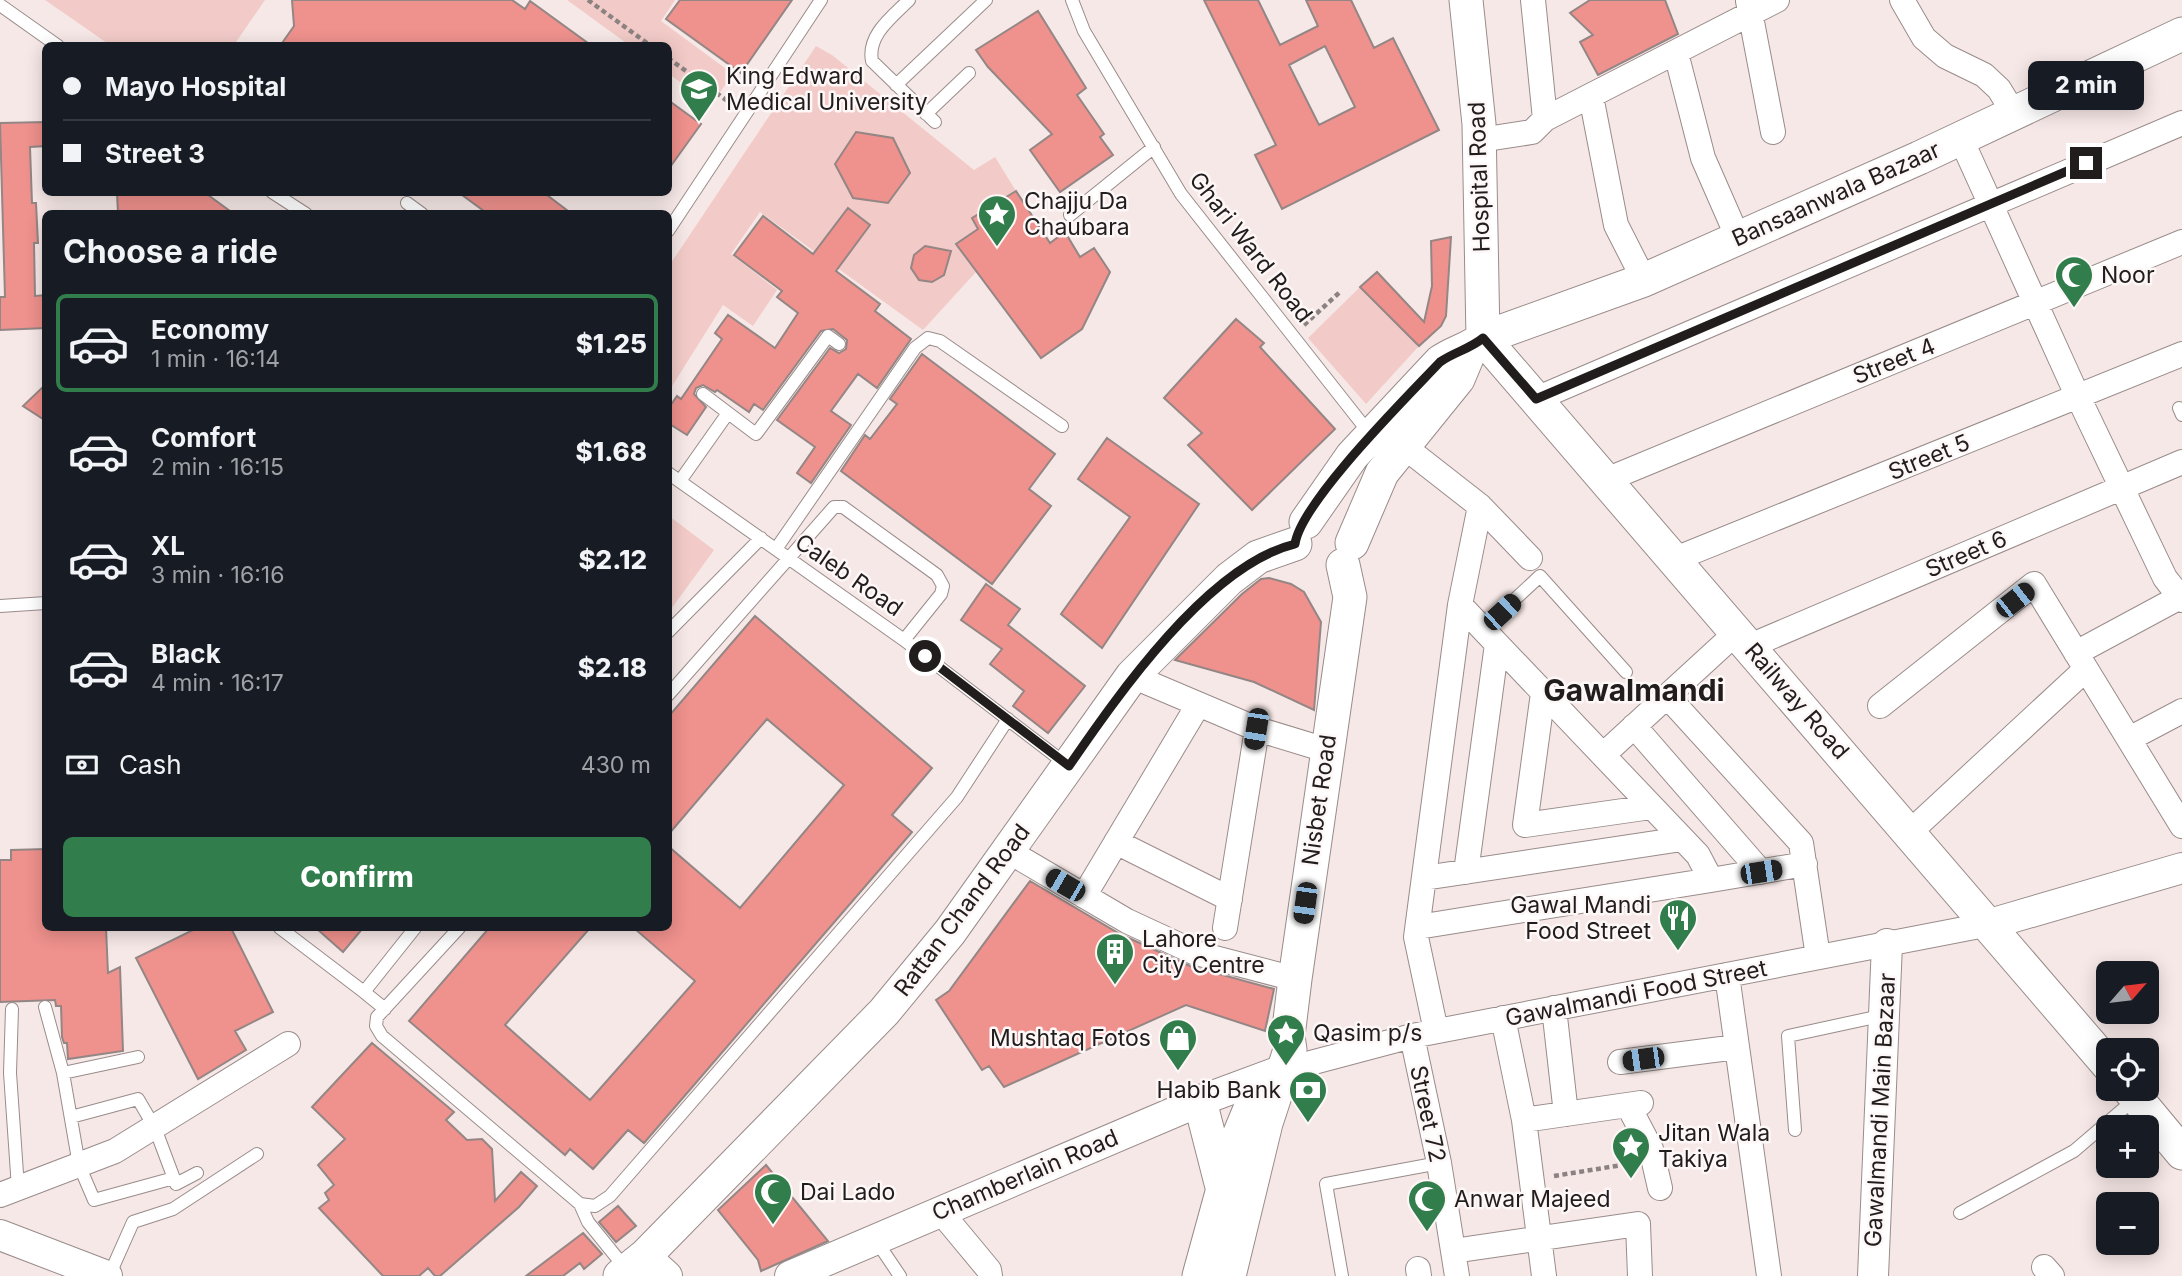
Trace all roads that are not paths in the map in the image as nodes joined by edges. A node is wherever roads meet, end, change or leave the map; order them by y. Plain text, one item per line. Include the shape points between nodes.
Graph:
1 (821, 0) edge
2 (909, 0) edge
3 (986, 0) edge
4 (1072, 0) edge
5 (1466, 0) edge
6 (1532, 0) edge
7 (1777, 0) edge
8 (1902, 0) edge
9 (0, 5) edge
10 (1748, 8) edge
11 (2182, 34) edge
12 (52, 42) edge
13 (1676, 53) junction
14 (969, 73) dead end
15 (896, 85) junction
16 (1591, 96) junction
17 (2013, 112) junction
18 (1545, 119) junction
19 (2182, 123) edge
20 (1773, 132) dead end
21 (1961, 139) junction
22 (1479, 141) junction
23 (1154, 146) junction
24 (278, 196) edge
25 (407, 203) dead end
26 (1991, 203) junction
27 (300, 210) edge
28 (417, 210) edge
29 (1070, 215) dead end
30 (672, 225) edge
31 (1738, 238) junction
32 (2182, 242) edge
33 (1644, 280) junction
34 (2035, 303) junction
35 (1477, 343) junction
36 (839, 344) dead end
37 (2182, 354) edge
38 (703, 394) dead end
39 (2078, 397) junction
40 (1536, 399) junction
41 (728, 414) junction
42 (1062, 426) dead end
43 (1387, 440) junction
44 (2182, 462) edge
45 (672, 476) edge
46 (1606, 480) junction
47 (680, 481) junction
48 (2122, 488) junction
49 (1480, 506) junction
50 (1300, 533) junction
51 (761, 538) junction
52 (776, 549) junction
53 (1347, 554) junction
54 (1530, 558) dead end
55 (791, 559) junction
56 (1675, 559) junction
57 (2181, 599) edge
58 (42, 603) edge
59 (1460, 605) junction
60 (0, 606) edge
61 (672, 628) edge
62 (1490, 637) junction
63 (1744, 639) junction
64 (904, 640) junction
65 (2081, 661) junction
66 (1626, 673) dead end
67 (1132, 676) junction
68 (672, 691) edge
69 (1543, 693) junction
70 (1667, 696) junction
71 (1198, 705) junction
72 (1880, 706) dead end
73 (2182, 711) edge
74 (1008, 719) junction
75 (1634, 726) junction
76 (1256, 729) junction
77 (2129, 739) junction
78 (1326, 750) junction
79 (1603, 755) junction
80 (1069, 766) junction
81 (2172, 788) edge
82 (1651, 807) junction
83 (2182, 826) edge
84 (1910, 832) junction
85 (1682, 839) junction
86 (1116, 842) junction
87 (1008, 851) junction
88 (1805, 864) junction
89 (2182, 868) edge
90 (1466, 872) junction
91 (1761, 872) junction
92 (1424, 878) junction
93 (1711, 880) junction
94 (1084, 896) junction
95 (1230, 899) junction
96 (1990, 924) junction
97 (1418, 927) junction
98 (1225, 928) dead end
99 (284, 931) edge
100 (413, 931) edge
101 (456, 931) edge
102 (1887, 944) junction
103 (1818, 957) junction
104 (1727, 975) junction
105 (1294, 979) junction
106 (365, 992) junction
107 (45, 1007) dead end
108 (1554, 1008) junction
109 (12, 1009) dead end
110 (385, 1009) junction
111 (1886, 1015) junction
112 (1503, 1018) junction
113 (1424, 1034) junction
114 (288, 1044) dead end
115 (1738, 1046) junction
116 (2096, 1050) edge
117 (138, 1057) dead end
118 (1620, 1062) dead end
119 (63, 1073) junction
120 (1273, 1074) junction
121 (1200, 1101) junction
122 (2124, 1101) edge
123 (2139, 1101) edge
124 (1566, 1114) junction
125 (71, 1117) junction
126 (1524, 1120) junction
127 (155, 1128) junction
128 (1795, 1130) dead end
129 (2182, 1153) edge
130 (257, 1154) dead end
131 (1439, 1163) junction
132 (79, 1165) junction
133 (197, 1174) dead end
134 (174, 1178) junction
135 (1660, 1188) dead end
136 (1223, 1189) junction
137 (9, 1191) edge
138 (580, 1204) junction
139 (940, 1211) junction
140 (1960, 1213) dead end
141 (0, 1235) edge
142 (1539, 1238) junction
143 (874, 1239) junction
144 (1453, 1251) junction
145 (640, 1269) edge
146 (108, 1276) edge
147 (790, 1276) edge
148 (900, 1276) edge
149 (990, 1276) edge
150 (1199, 1276) edge
151 (1229, 1276) edge
152 (1342, 1276) edge
153 (1457, 1276) edge
154 (1544, 1276) edge
155 (1640, 1276) edge
156 (1769, 1276) edge
157 (1873, 1276) edge

1 - 30 lane
2 - 15 lane via 878,32 870,50 872,61
3 - 15 lane
4 - 23 lane, Ghari Ward Road via 1084,31
5 - 22 main road, Hospital Road
6 - 18 street
7 - 10 street
8 - 17 street via 1924,38 1945,56 1984,75
9 - 12 lane
10 - 13 street
10 - 20 street
11 - 17 main road, Bansaanwala Bazaar
13 - 16 street
13 - 31 street via 1703,158
14 - 15 lane via 931,118
16 - 18 street
16 - 33 street via 1616,225
17 - 21 main road, Bansaanwala Bazaar
18 - 22 street via 1532,132
19 - 26 street
21 - 26 street
21 - 31 main road, Bansaanwala Bazaar
22 - 35 main road, Hospital Road
23 - 29 lane
23 - 43 lane, Ghari Ward Road via 1186,202 1293,335
24 - 27 lane
25 - 28 lane
26 - 34 street
26 - 40 street
31 - 33 main road, Bansaanwala Bazaar
32 - 34 street, Street 4
33 - 35 main road, Bansaanwala Bazaar
34 - 39 street
34 - 46 street, Street 4
35 - 40 main road, Railway Road
35 - 43 main road via 1440,362
36 - 41 lane via 828,337 756,434
37 - 39 street, Street 5
38 - 41 lane
39 - 48 street
39 - 56 street, Street 5
40 - 46 main road, Railway Road
41 - 47 lane
42 - 52 lane via 940,341 928,338 915,348
43 - 49 street
43 - 50 main road via 1337,475
43 - 53 main road
44 - 48 street, Street 6
45 - 47 lane, Caleb Road
46 - 56 main road, Railway Road
47 - 51 lane, Caleb Road
48 - 57 street via 2165,578
48 - 63 street, Street 6
49 - 54 street
49 - 59 street, Street 72
50 - 53 main road via 1313,517 1331,516 1345,526
50 - 53 main road via 1300,559 1312,570 1328,572
50 - 67 main road, Rattan Chand Road via 1228,579
51 - 52 lane, Caleb Road
51 - 61 lane
52 - 55 lane, Caleb Road
53 - 78 main road, Nisbet Road via 1350,597
55 - 64 lane, Caleb Road
55 - 64 lane via 834,506 843,507 937,575 943,586
55 - 68 lane
56 - 63 main road, Railway Road
57 - 65 street
58 - 60 lane
59 - 62 street
59 - 92 street, Street 72
62 - 66 lane via 1540,576
62 - 69 street
62 - 90 street
63 - 70 street, Street 6
63 - 84 main road, Railway Road
64 - 74 lane, Caleb Road
65 - 72 street via 2034,584
65 - 77 street
65 - 84 street
67 - 71 street
67 - 80 main road, Rattan Chand Road
69 - 79 street
69 - 82 street via 1525,825
70 - 75 street, Street 6
70 - 88 street via 1801,843
71 - 76 street
71 - 86 street
73 - 77 street
74 - 80 lane, Caleb Road
74 - 138 lane via 957,797 610,1196 595,1206
75 - 79 street, Street 6
75 - 91 street
76 - 78 street
76 - 95 street
77 - 81 street
78 - 105 main road, Nisbet Road
79 - 82 street
80 - 87 main road, Rattan Chand Road
81 - 83 street
82 - 85 street
84 - 96 main road, Railway Road
85 - 90 street
85 - 93 street via 1698,855
86 - 94 street
86 - 95 street
87 - 94 street
87 - 145 main road, Rattan Chand Road via 884,1012
88 - 91 street
88 - 103 street
89 - 96 street
90 - 92 street
91 - 93 street
92 - 97 street, Street 72
93 - 97 street
94 - 105 street via 1196,953
95 - 98 street
96 - 102 street, Gawalmandi Food Street
96 - 116 main road, Railway Road
97 - 113 street, Street 72
99 - 106 lane
100 - 106 lane
101 - 110 lane
102 - 103 street, Gawalmandi Food Street
102 - 111 street, Gawalmandi Main Bazaar
103 - 104 street, Gawalmandi Food Street
104 - 108 street, Gawalmandi Food Street
104 - 115 street
105 - 120 main road, Nisbet Road via 1290,1050
106 - 110 lane
107 - 119 lane
108 - 112 street, Gawalmandi Food Street
108 - 124 street
109 - 137 lane
110 - 138 lane via 376,1026 382,1036
111 - 128 lane via 1788,1036
111 - 157 street, Gawalmandi Main Bazaar
112 - 113 street, Gawalmandi Food Street
112 - 126 street
113 - 120 street, Gawalmandi Food Street
113 - 131 street, Street 72
114 - 127 street
115 - 118 street
115 - 156 street
117 - 119 lane
119 - 125 lane
120 - 121 street, Chamberlain Road
120 - 136 main road, Nisbet Road via 1238,1136
120 - 151 main road, Nisbet Road via 1266,1123
121 - 136 main road
121 - 139 street, Chamberlain Road
122 - 140 lane via 2074,1151
123 - 129 main road
124 - 126 street
124 - 135 street via 1635,1104
125 - 127 lane via 138,1099
125 - 132 lane
126 - 142 street
127 - 132 street
127 - 134 lane
130 - 146 lane via 173,1209 133,1222
131 - 144 street, Street 72
131 - 152 lane via 1326,1184
132 - 134 lane via 94,1200
132 - 137 street
133 - 134 lane via 176,1184
136 - 150 main road, Nisbet Road
138 - 145 lane via 588,1222
139 - 143 street, Chamberlain Road
139 - 149 street
141 - 146 street
142 - 144 street
142 - 154 street
142 - 155 street via 1638,1224
143 - 147 street, Chamberlain Road
143 - 148 lane
144 - 153 street, Street 72

